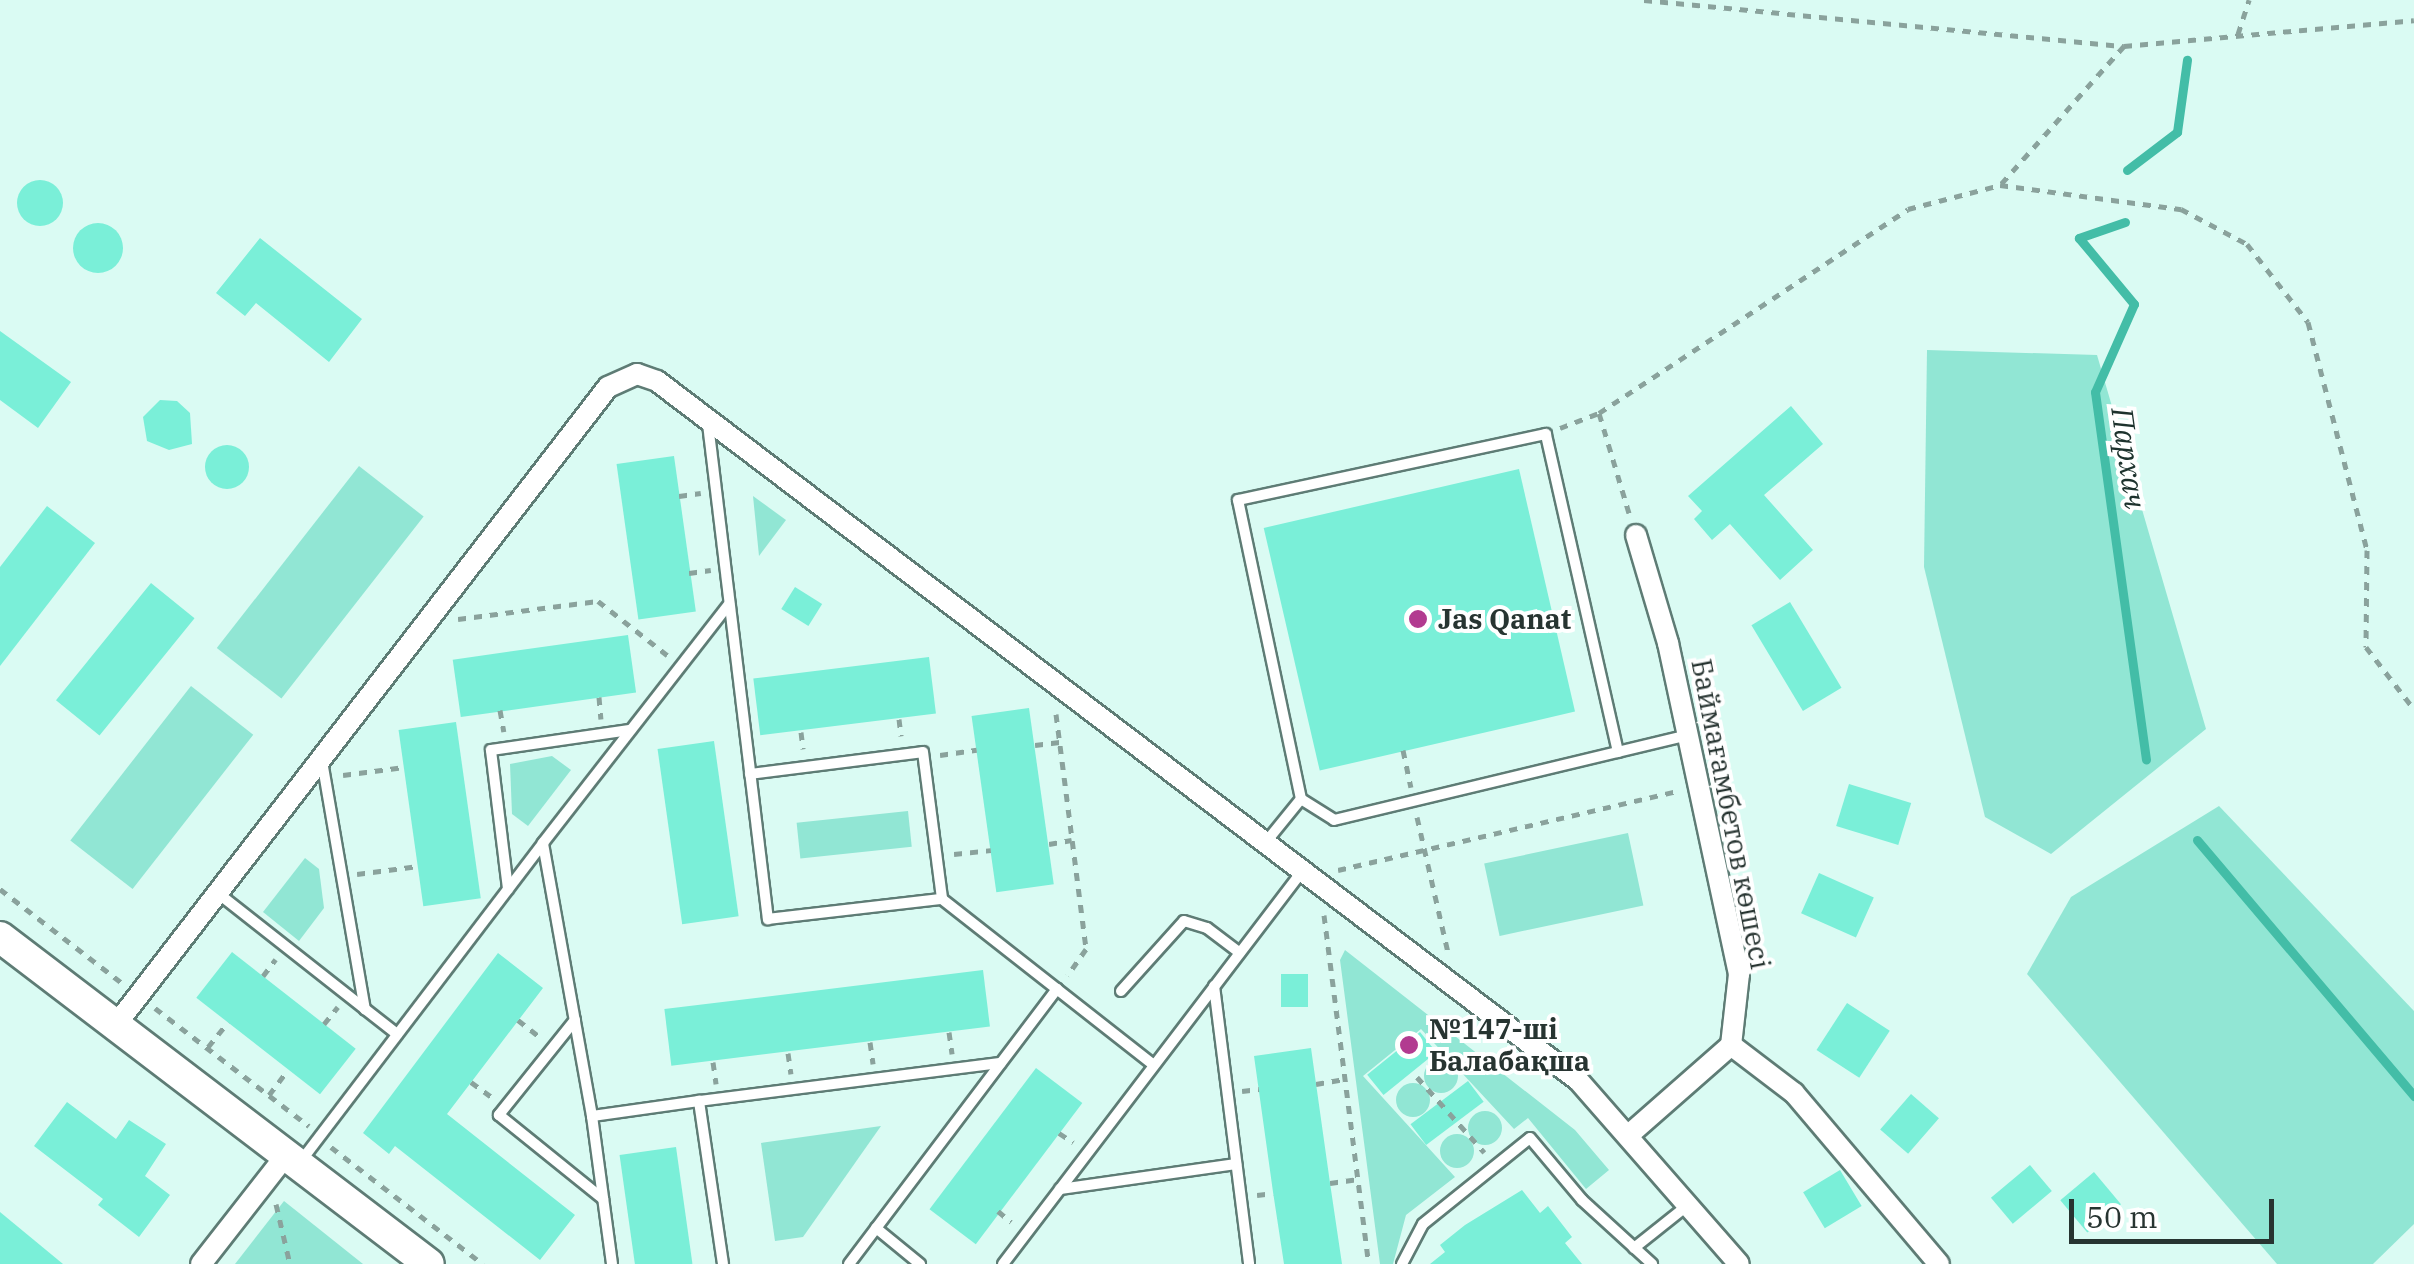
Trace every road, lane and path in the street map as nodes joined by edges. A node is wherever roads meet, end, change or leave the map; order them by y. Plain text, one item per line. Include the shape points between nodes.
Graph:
1 (1644, 0) edge
2 (2249, 0) edge
3 (2414, 20) edge
4 (2238, 34) junction
5 (2124, 46) junction
6 (2000, 184) junction
7 (1599, 413) junction
8 (707, 418) junction
9 (1546, 434) junction
10 (1636, 535) joint
11 (730, 604) junction
12 (431, 622) junction
13 (681, 666) junction
14 (1052, 680) junction
15 (2414, 710) edge
16 (631, 730) junction
17 (1690, 735) junction
18 (1060, 742) junction
19 (1034, 745) dead end
20 (977, 750) dead end
21 (1403, 750) dead end
22 (1618, 752) junction
23 (924, 757) junction
24 (404, 767) dead end
25 (324, 769) junction
26 (750, 774) junction
27 (1702, 786) junction
28 (1301, 800) junction
29 (1414, 802) junction
30 (1072, 840) junction
31 (1266, 842) junction
32 (543, 844) junction
33 (1049, 844) dead end
34 (991, 850) dead end
35 (1424, 853) junction
36 (936, 856) junction
37 (418, 866) dead end
38 (342, 876) junction
39 (1311, 876) junction
40 (0, 889) edge
41 (508, 889) junction
42 (220, 894) junction
43 (942, 899) junction
44 (0, 937) edge
45 (1240, 953) junction
46 (1456, 984) junction
47 (1214, 986) junction
48 (1057, 990) junction
49 (1121, 992) dead end
50 (140, 996) junction
51 (365, 1009) junction
52 (518, 1020) dead end
53 (574, 1020) junction
54 (228, 1022) dead end
55 (115, 1026) junction
56 (397, 1034) junction
57 (1731, 1045) junction
58 (553, 1046) junction
59 (207, 1047) junction
60 (1002, 1063) junction
61 (1154, 1066) junction
62 (288, 1070) dead end
63 (1417, 1077) dead end
64 (1345, 1079) junction
65 (471, 1082) dead end
66 (1316, 1084) dead end
67 (269, 1095) junction
68 (700, 1101) junction
69 (505, 1107) junction
70 (592, 1116) junction
71 (1631, 1133) junction
72 (319, 1136) junction
73 (293, 1159) junction
74 (1236, 1164) junction
75 (1496, 1166) junction
76 (1358, 1179) junction
77 (1330, 1183) dead end
78 (1060, 1189) junction
79 (274, 1196) dead end
80 (603, 1199) junction
81 (1689, 1204) junction
82 (876, 1228) junction
83 (1634, 1248) junction
84 (201, 1264) edge
85 (290, 1264) edge
86 (429, 1264) edge
87 (483, 1264) edge
88 (612, 1264) edge
89 (723, 1264) edge
90 (848, 1264) edge
91 (919, 1264) edge
92 (1003, 1264) edge
93 (1248, 1264) edge
94 (1369, 1264) edge
95 (1402, 1264) edge
96 (1652, 1264) edge
97 (1739, 1264) edge
98 (1939, 1264) edge

1 - 5 path
2 - 4 path
3 - 4 path
4 - 5 path
5 - 6 path
6 - 7 path via 1908,209
6 - 15 path via 2181,209 2247,244 2260,260 2308,322 2367,550 2366,646
7 - 9 path
7 - 10 path
8 - 11 lane
8 - 12 street via 648,376 616,380
8 - 14 street
9 - 22 lane
9 - 28 lane via 1238,500
10 - 17 street, Баймағамбетов көшесі
11 - 13 lane
11 - 26 lane
12 - 13 path via 598,601
12 - 25 street
13 - 16 lane
14 - 18 path
14 - 31 street
16 - 32 lane
16 - 41 lane via 491,750
17 - 22 lane
17 - 27 street, Баймағамбетов көшесі
18 - 19 path
18 - 30 path
20 - 23 path
21 - 29 path
22 - 29 lane
23 - 26 lane
23 - 36 lane
24 - 25 path
25 - 38 lane
25 - 42 street
26 - 43 lane via 768,920
27 - 35 path
27 - 57 street, Баймағамбетов көшесі via 1739,974
28 - 29 lane via 1334,820
28 - 31 lane
29 - 35 path
30 - 33 path
30 - 48 path via 1086,949
31 - 39 street
32 - 41 lane
32 - 53 lane
34 - 36 path
35 - 39 path
35 - 46 path
36 - 43 lane
37 - 38 path
38 - 51 lane
39 - 45 lane
39 - 46 street
39 - 64 path
40 - 50 path
41 - 56 lane
42 - 50 street
42 - 51 lane
43 - 48 lane
44 - 55 street
45 - 47 lane
45 - 49 lane via 1207,928 1184,921
46 - 71 street via 1578,1080
47 - 61 lane
47 - 74 lane
48 - 60 lane
48 - 61 lane
50 - 55 street
50 - 59 path
51 - 56 lane
52 - 58 path
53 - 58 lane
53 - 70 lane
54 - 59 path
55 - 73 street
56 - 72 lane
57 - 71 street
57 - 98 street via 1794,1094
58 - 69 lane
59 - 67 path
60 - 68 lane
60 - 82 lane
61 - 78 lane
62 - 67 path
63 - 75 path
64 - 66 path
64 - 76 path
65 - 69 path
67 - 72 path
68 - 70 lane
68 - 89 lane
69 - 80 lane via 499,1115
70 - 80 lane
71 - 81 street
72 - 73 lane
72 - 87 path
73 - 84 street
73 - 86 street
74 - 78 lane
74 - 93 lane
75 - 83 lane via 1530,1138
75 - 95 lane via 1423,1224
76 - 77 path
76 - 94 path
78 - 92 lane
79 - 85 path
80 - 88 lane
81 - 83 lane
81 - 97 street
82 - 90 lane
82 - 91 lane
83 - 96 lane

